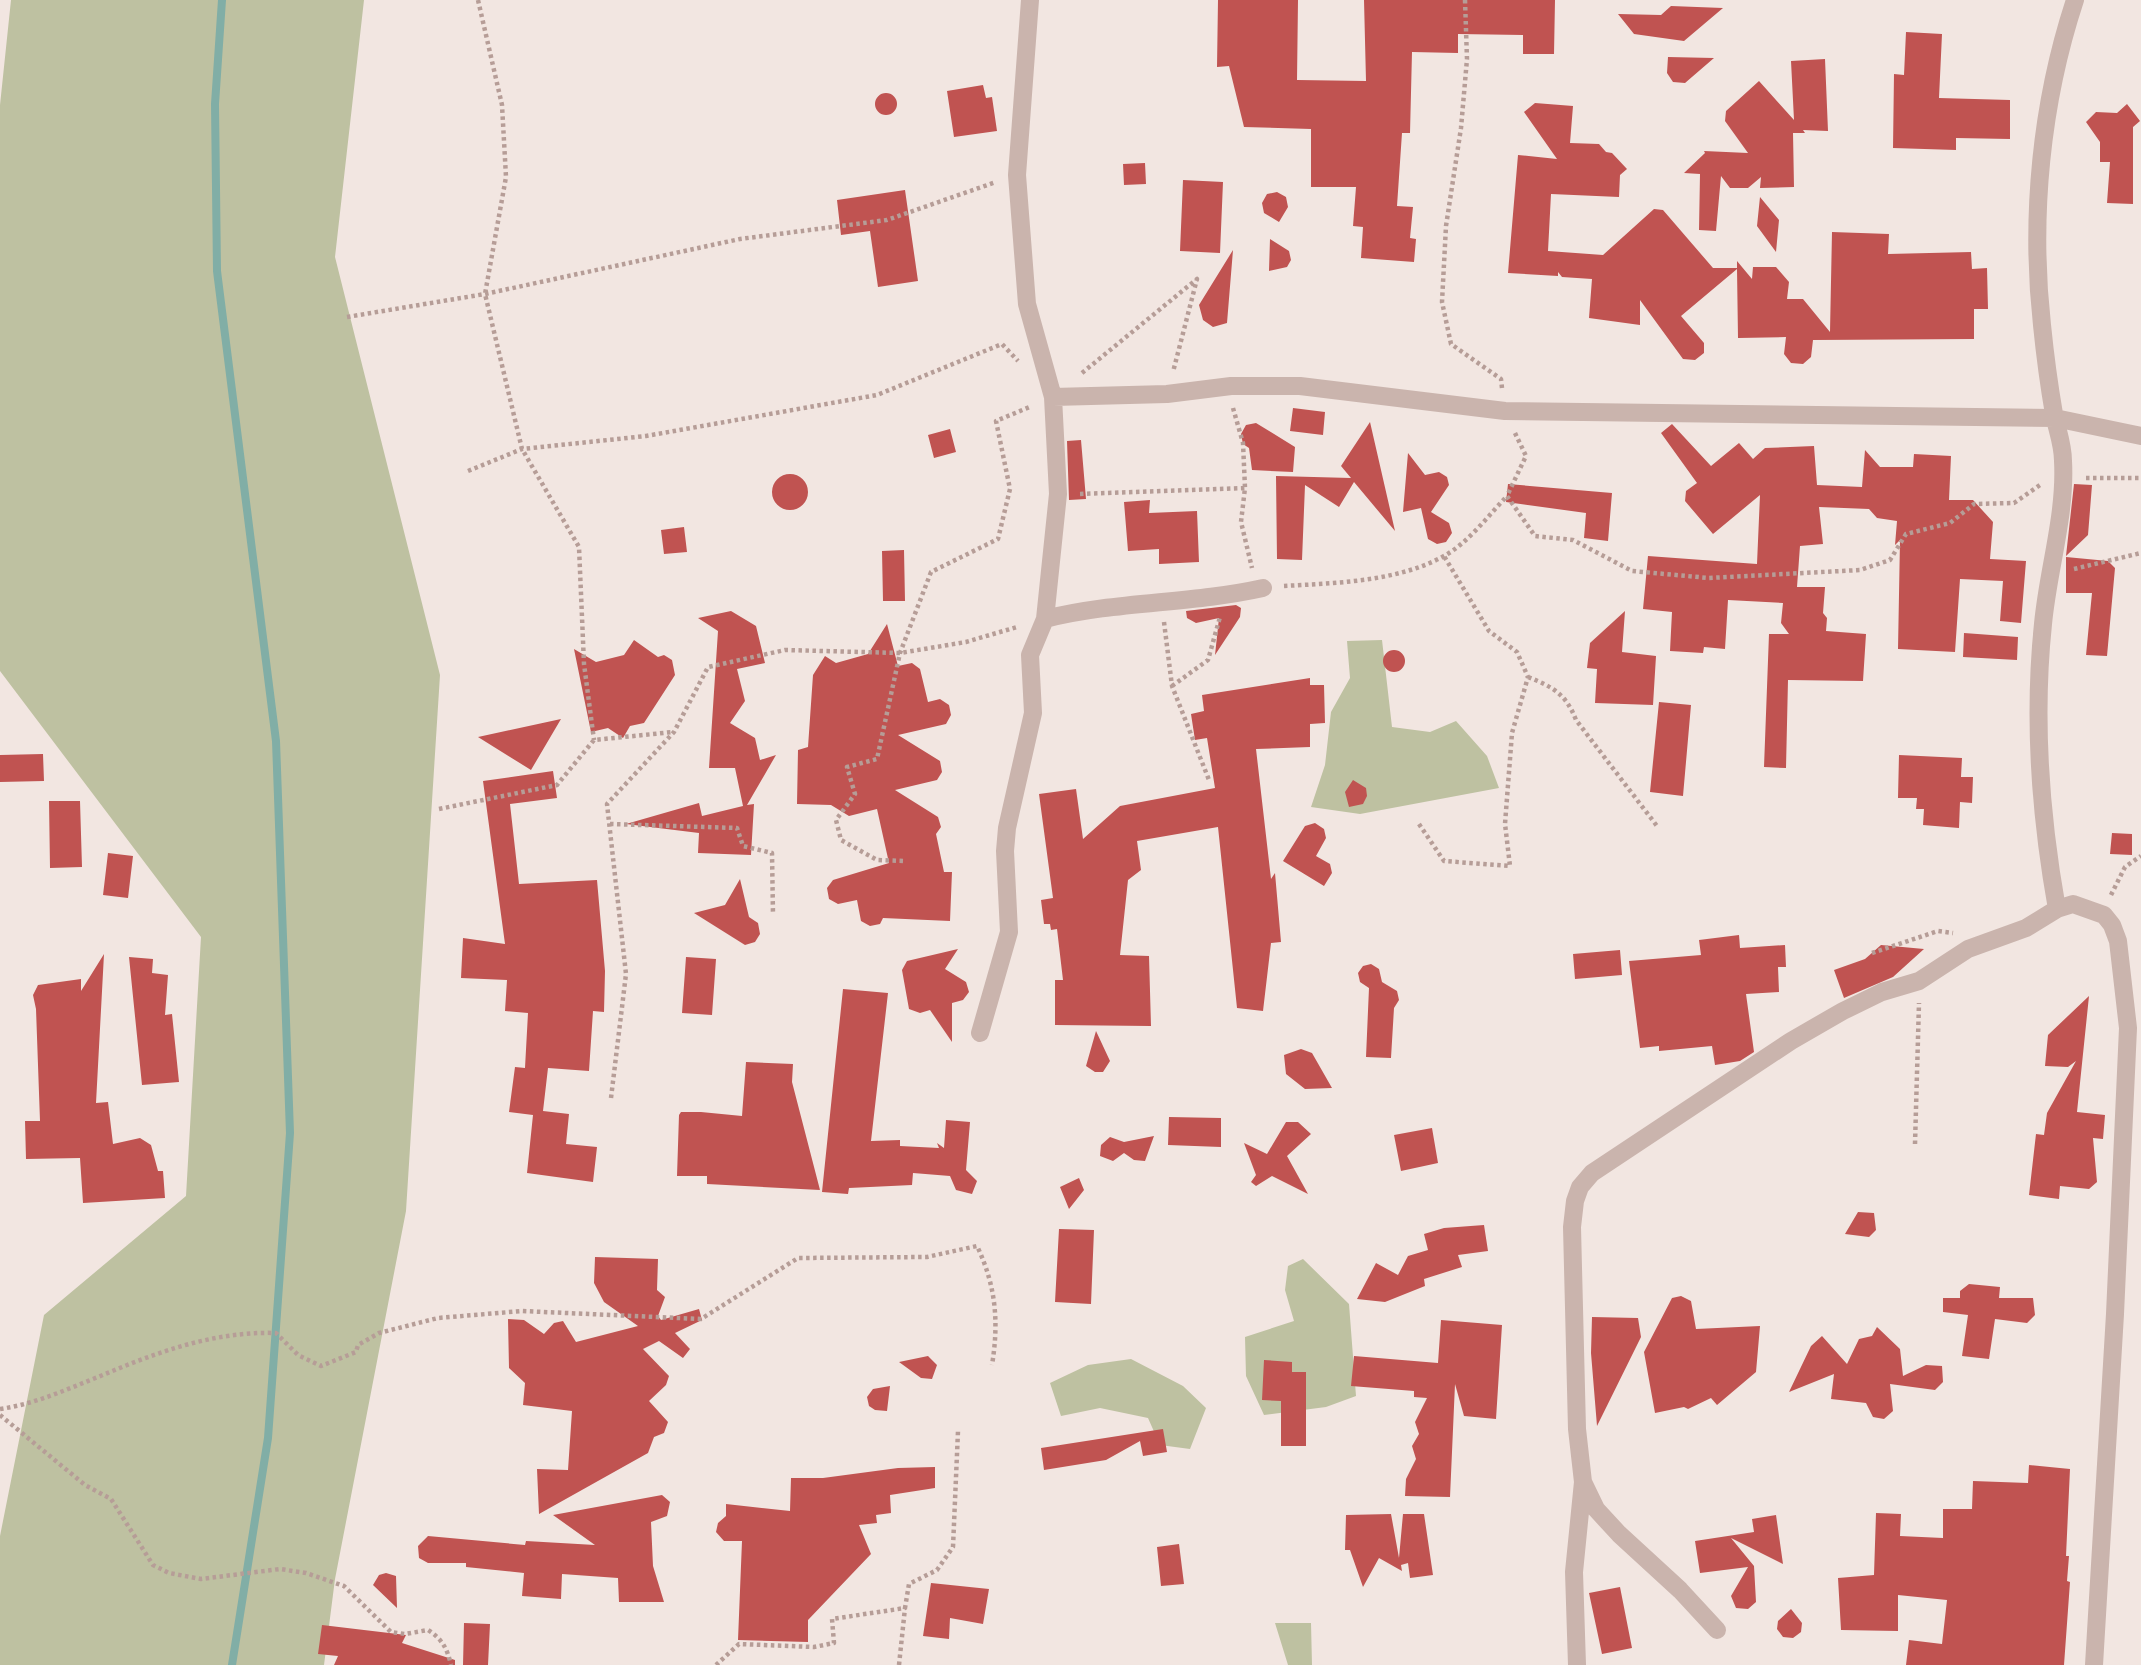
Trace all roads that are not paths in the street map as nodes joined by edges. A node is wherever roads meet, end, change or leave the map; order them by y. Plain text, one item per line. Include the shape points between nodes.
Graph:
1 (1030, 0) edge
2 (2075, 0) edge
3 (1053, 397) junction
4 (2054, 418) junction
5 (2141, 436) edge
6 (1263, 588) road end
7 (1045, 619) junction
8 (2057, 909) junction
9 (980, 1033) dead end
10 (1583, 1482) junction
11 (1717, 1630) dead end
12 (1577, 1665) edge
13 (2094, 1665) edge

1 - 3 street via 1017,175 1027,304
2 - 4 street via 2058,51 2039,192 2036,265
3 - 4 street via 1300,386 1505,411
3 - 7 street via 1058,494
4 - 5 street
4 - 8 street via 2061,441 2062,478 2043,620 2036,722 2045,844
6 - 7 street
7 - 9 street via 1030,654 1033,713 1007,828 1009,932
8 - 10 street via 2026,929 1968,949 1919,981 1882,992 1791,1041 1592,1173 1580,1187 1572,1227 1577,1429
8 - 13 street via 2073,904 2104,915 2112,925 2128,1028
10 - 11 street via 1596,1509
10 - 12 street via 1574,1572

